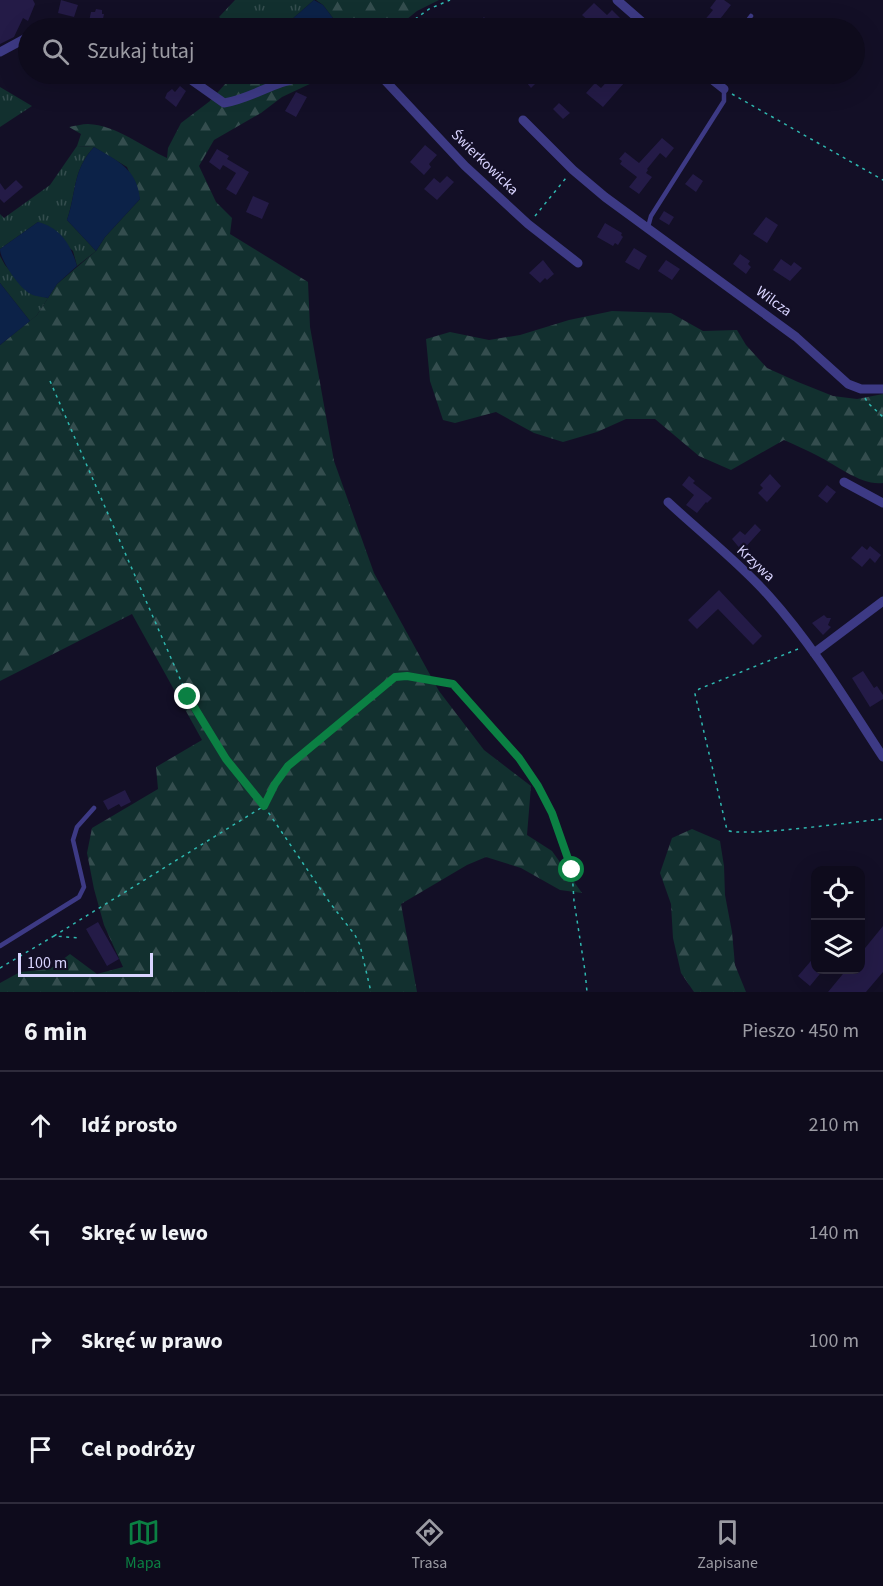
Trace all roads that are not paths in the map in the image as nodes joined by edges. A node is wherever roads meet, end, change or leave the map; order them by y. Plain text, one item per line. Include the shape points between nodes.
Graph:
1 (617, 0) edge
2 (638, 18) edge
3 (18, 42) edge
4 (0, 52) edge
5 (197, 84) edge
6 (282, 84) edge
7 (388, 84) edge
8 (718, 84) edge
9 (723, 89) joint
10 (523, 120) dead end
11 (648, 227) junction
12 (578, 263) dead end
13 (883, 389) edge
14 (844, 483) dead end
15 (668, 502) dead end
16 (883, 504) edge
17 (883, 601) edge
18 (814, 653) junction
19 (883, 757) edge
20 (93, 808) dead end
21 (0, 946) edge

1 - 2 street
3 - 4 street
5 - 6 street via 224,103
7 - 12 street, Świerkowicka via 465,166
8 - 9 street
9 - 11 lane via 724,101 651,216
10 - 11 street, Wilcza via 573,170
11 - 13 street, Wilcza via 796,337 848,384 861,389
14 - 16 street
15 - 18 street, Krzywa via 768,594
17 - 18 street
18 - 19 street, Krzywa
20 - 21 lane via 77,826 73,840 84,887 79,897

